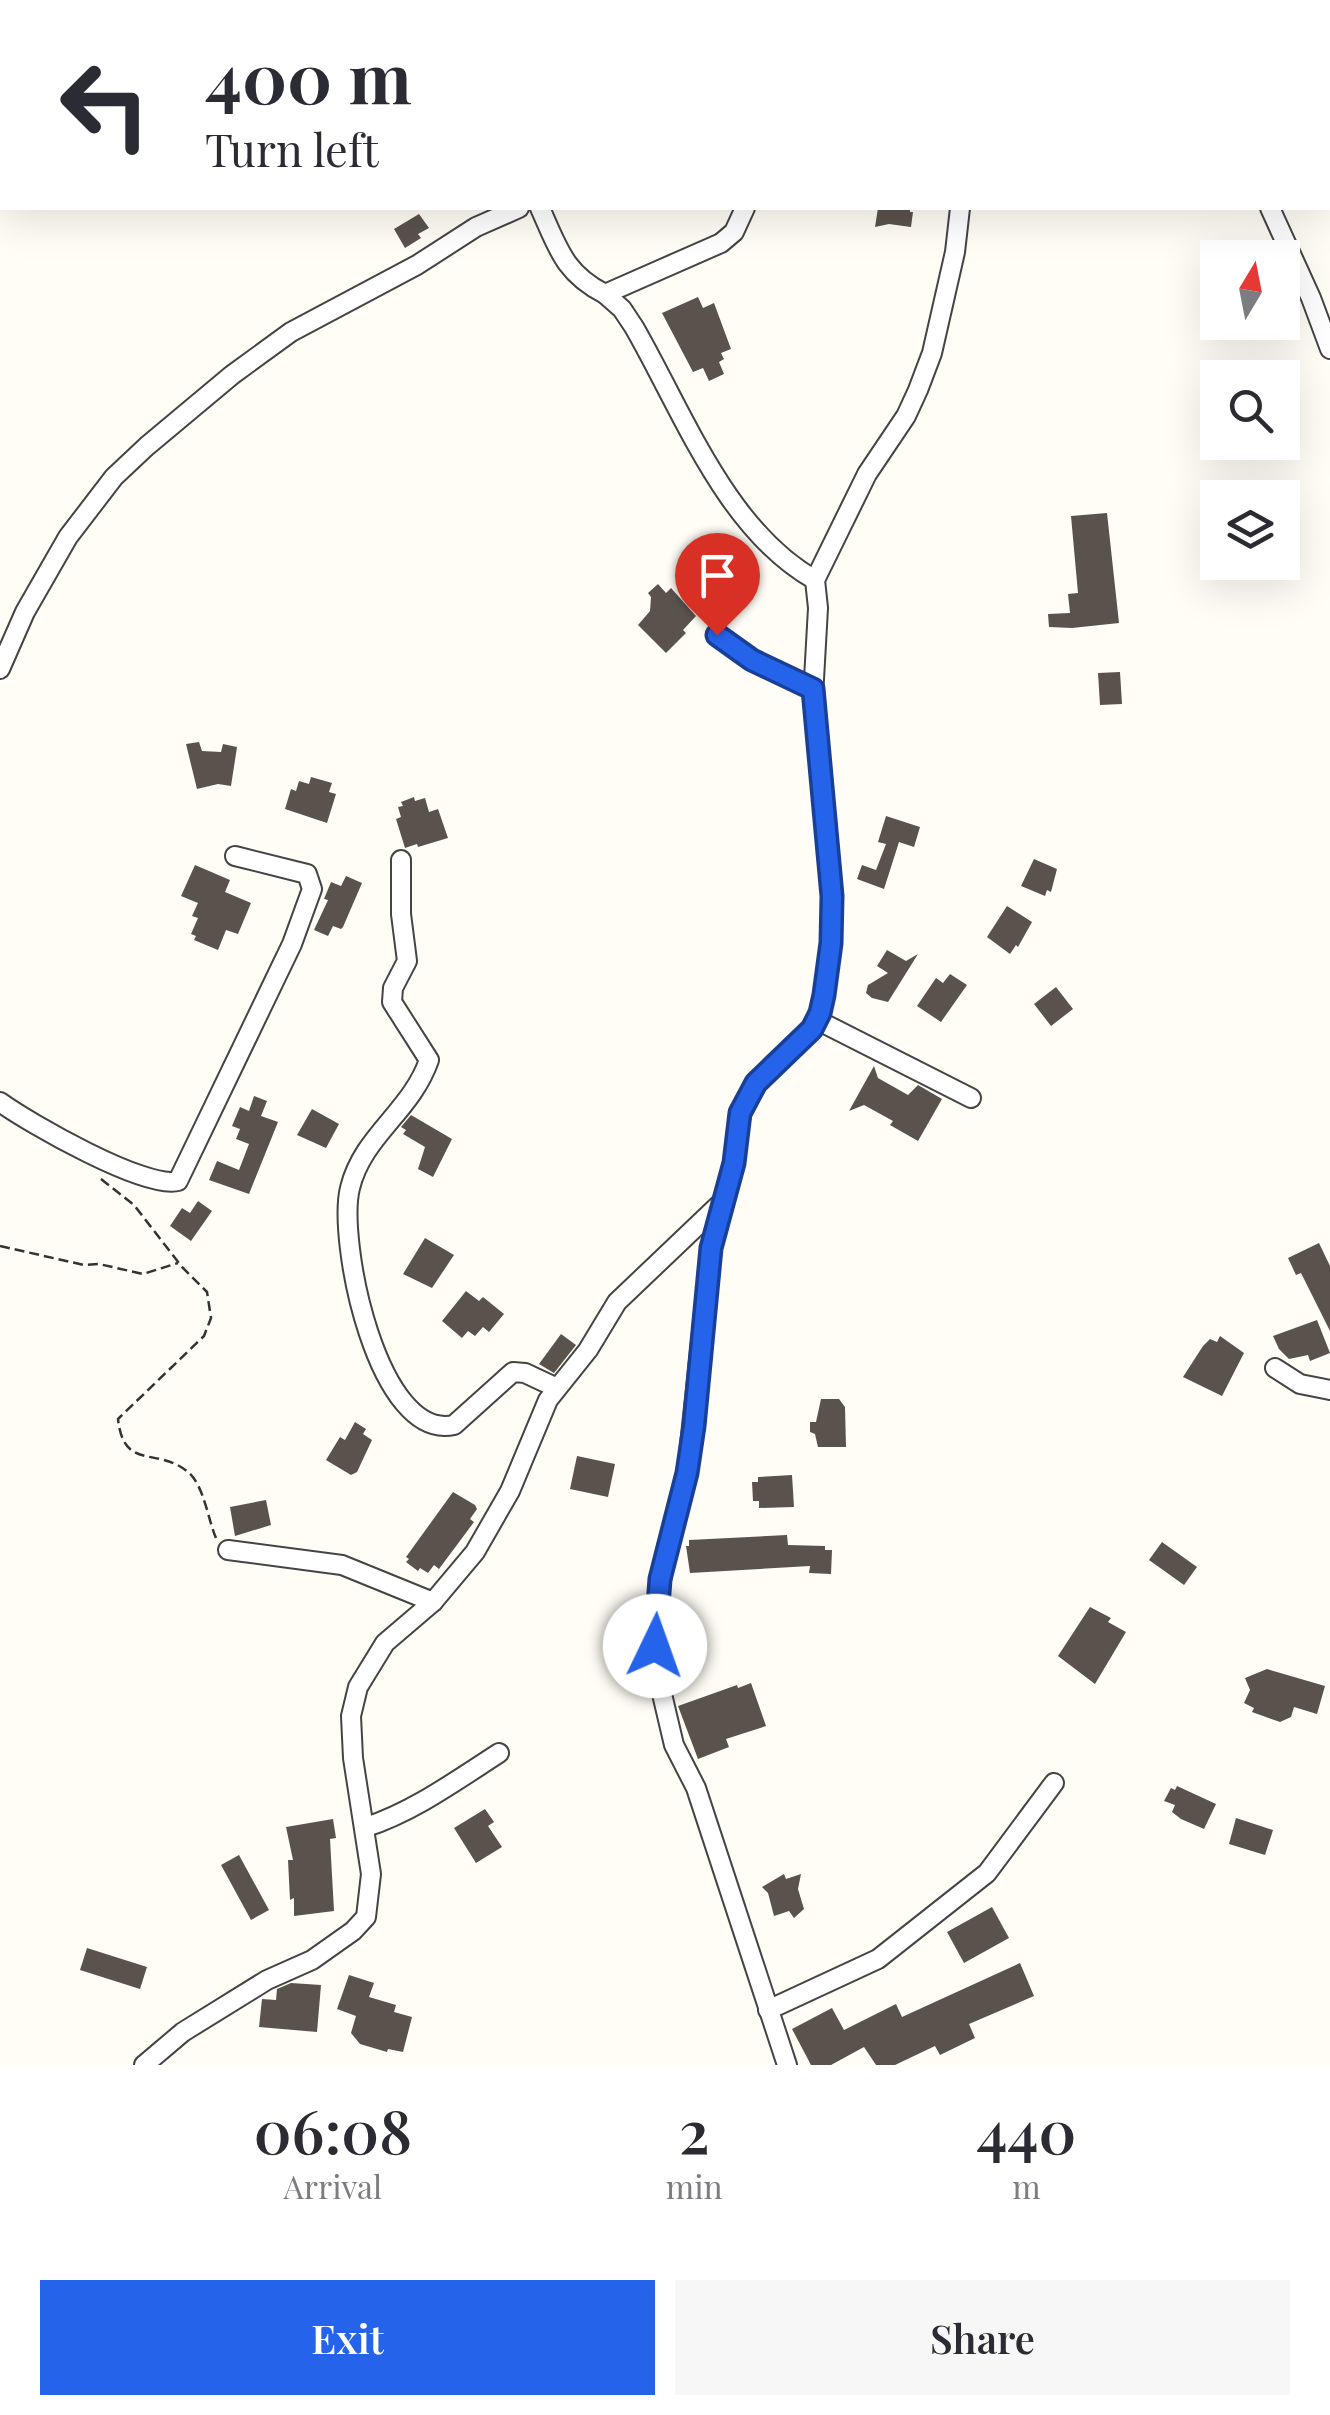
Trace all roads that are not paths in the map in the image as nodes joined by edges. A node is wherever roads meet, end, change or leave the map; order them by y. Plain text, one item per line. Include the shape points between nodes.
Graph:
1 (514, 210) edge
2 (541, 210) edge
3 (744, 210) edge
4 (960, 210) edge
5 (1271, 210) edge
6 (605, 294) junction
7 (1329, 347) edge
8 (815, 580) junction
9 (717, 635) dead end
10 (0, 669) edge
11 (813, 689) junction
12 (235, 856) dead end
13 (401, 860) dead end
14 (816, 1020) junction
15 (971, 1098) dead end
16 (0, 1102) edge
17 (722, 1202) junction
18 (1275, 1368) dead end
19 (557, 1388) junction
20 (1330, 1390) edge
21 (228, 1550) road end
22 (433, 1602) junction
23 (499, 1753) dead end
24 (1054, 1783) dead end
25 (366, 1827) junction
26 (768, 2010) junction
27 (144, 2065) edge
28 (787, 2065) edge

1 - 10 street via 291,332 146,446 68,537
2 - 6 street via 563,261 580,281
3 - 6 street via 721,243
4 - 8 street via 932,352 918,390
5 - 7 street
6 - 8 street via 634,327 722,486 781,556
8 - 11 street
9 - 11 street
11 - 14 street via 832,896 831,943
12 - 16 street via 296,869 307,874 312,888 182,1174 172,1184 154,1181 45,1133
13 - 19 street via 407,961 392,1002 429,1060 397,1116 382,1126 350,1187 349,1248 362,1316 375,1357 402,1400 441,1428 454,1425 514,1372
14 - 15 street
14 - 17 street via 756,1083 740,1113
17 - 19 street via 617,1302
17 - 26 street via 705,1294 692,1441 660,1579 655,1646 674,1745 696,1788
18 - 20 street via 1300,1384
19 - 22 street via 494,1522
21 - 22 street via 342,1565
22 - 25 street via 385,1643 358,1687 353,1758
23 - 25 street
24 - 26 street via 986,1873 878,1959
25 - 27 street via 366,1917 312,1960 183,2032
26 - 28 street

